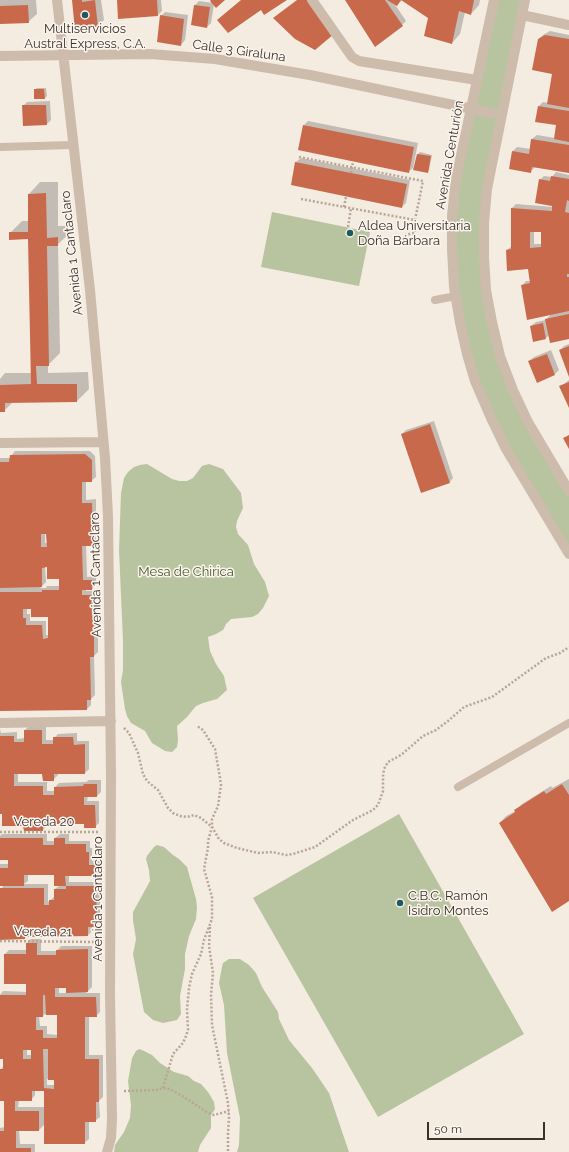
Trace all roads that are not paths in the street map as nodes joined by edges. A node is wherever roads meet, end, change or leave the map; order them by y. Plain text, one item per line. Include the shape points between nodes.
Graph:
1 (57, 0) edge
2 (312, 0) edge
3 (494, 0) edge
4 (525, 0) edge
5 (522, 16) junction
6 (569, 25) edge
7 (63, 55) junction
8 (0, 56) edge
9 (477, 80) junction
10 (471, 108) junction
11 (502, 115) junction
12 (73, 144) junction
13 (0, 147) edge
14 (456, 296) junction
15 (435, 300) dead end
16 (104, 442) junction
17 (0, 443) edge
18 (569, 491) edge
19 (569, 554) edge
20 (111, 721) junction
21 (0, 723) edge
22 (569, 723) edge
23 (458, 787) dead end
24 (108, 1152) edge

1 - 7 street, Avenida 1 Cantaclaro
2 - 9 street via 352,57 359,61
3 - 9 street, Avenida Centurión
4 - 5 street
5 - 6 street
5 - 11 street
7 - 8 street, Calle 3 Giraluna
7 - 10 street, Calle 3 Giraluna via 150,54 215,59 310,75
7 - 12 street, Avenida 1 Cantaclaro
9 - 10 street, Avenida Centurión
10 - 11 street, Calle 3 Giraluna
10 - 14 street, Avenida Centurión via 456,179 452,216
11 - 18 street via 487,189 484,223 485,276 492,322 500,356 513,390 528,422
12 - 13 lane
12 - 16 street, Avenida 1 Cantaclaro
14 - 15 lane
14 - 19 street, Avenida Centurión via 467,354 491,418 506,449
16 - 17 street
16 - 20 street, Avenida 1 Cantaclaro
20 - 21 street
20 - 24 street, Avenida 1 Cantaclaro via 112,1119
22 - 23 lane

